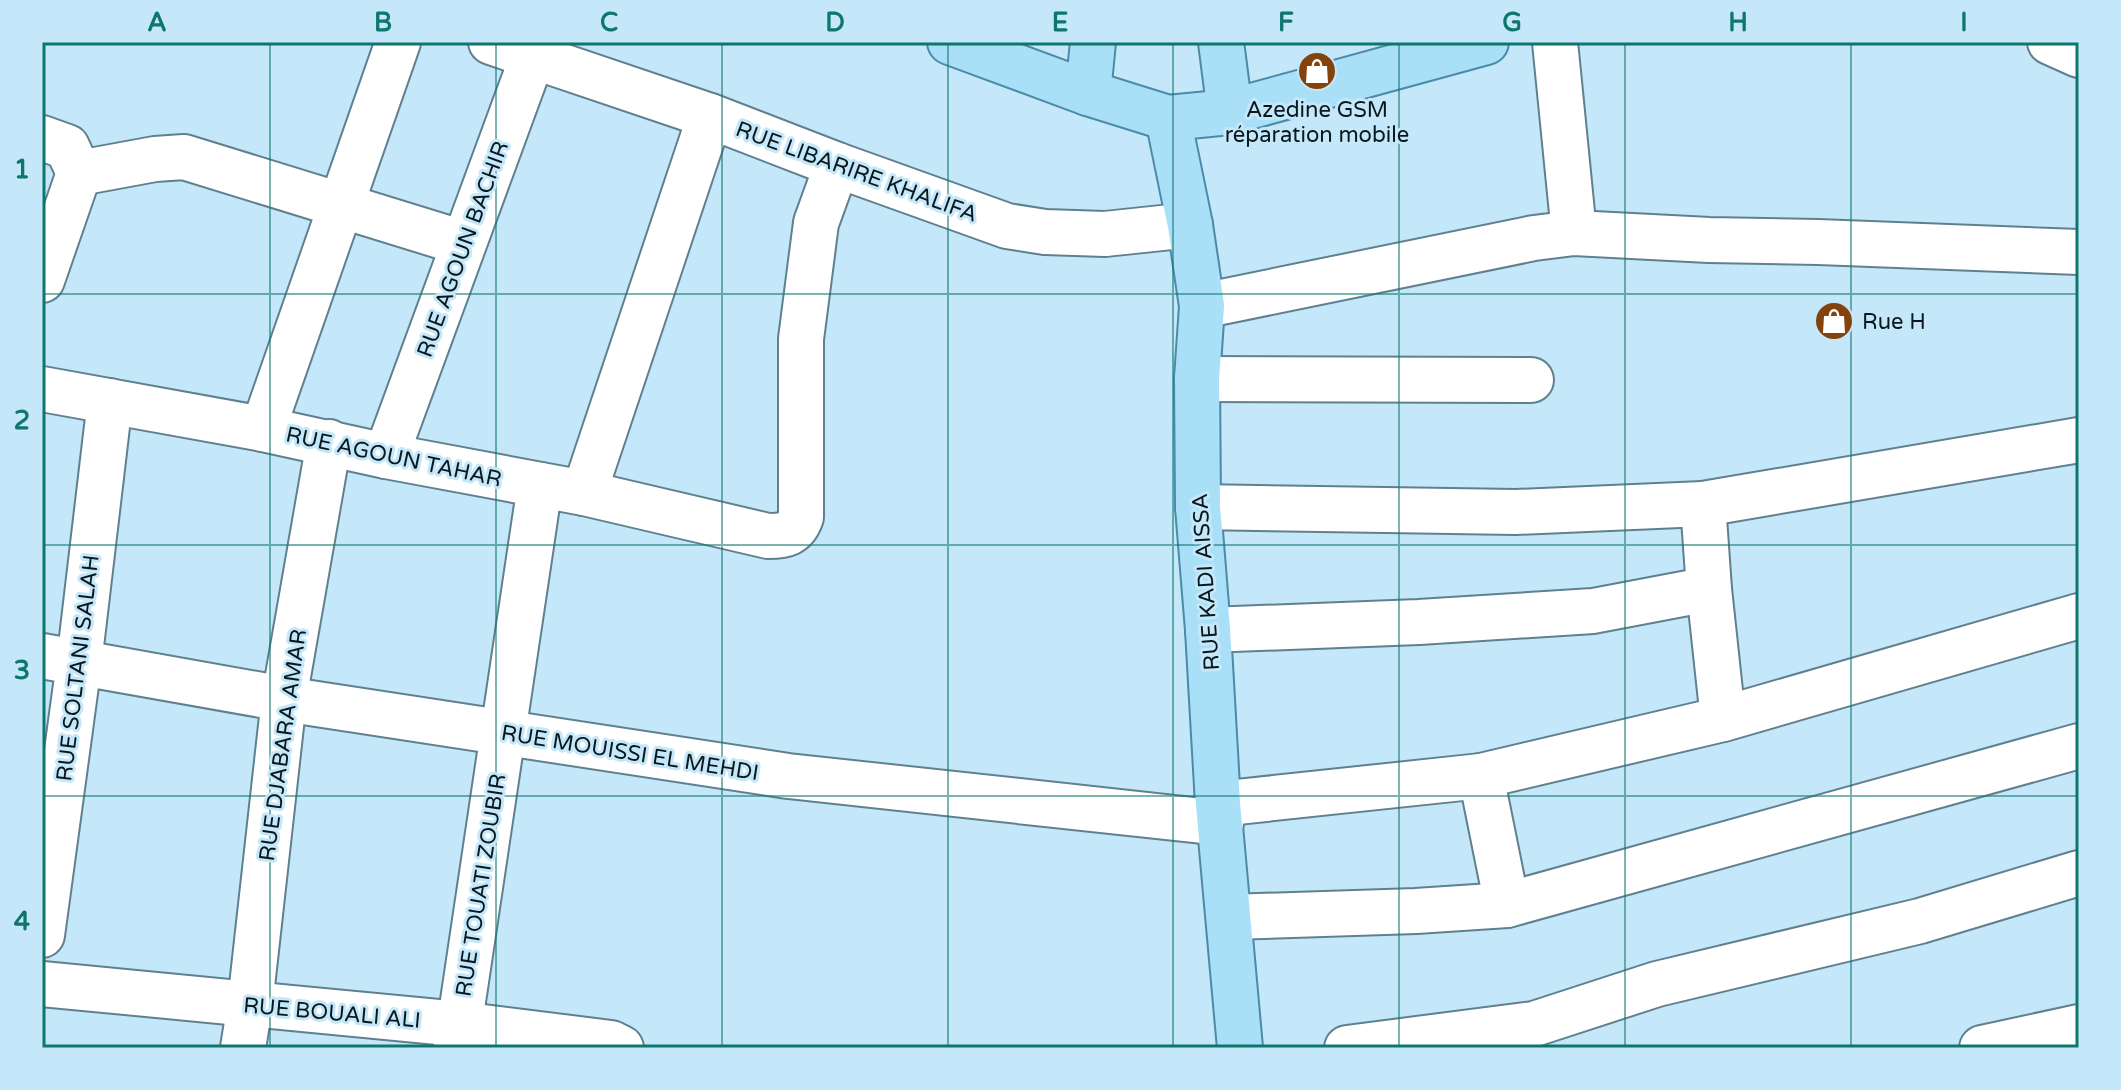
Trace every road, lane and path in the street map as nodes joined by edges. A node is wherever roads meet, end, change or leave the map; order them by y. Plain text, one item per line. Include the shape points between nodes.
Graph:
1 (398, 42) edge
2 (491, 42) edge
3 (950, 42) edge
4 (1093, 42) edge
5 (1221, 42) edge
6 (1486, 42) edge
7 (1555, 42) edge
8 (2050, 42) edge
9 (536, 49) edge
10 (2079, 55) edge
11 (1088, 93) junction
12 (1230, 112) junction
13 (710, 116) junction
14 (1168, 118) junction
15 (42, 138) edge
16 (837, 165) junction
17 (79, 173) junction
18 (340, 205) junction
19 (1190, 225) junction
20 (1574, 233) junction
21 (463, 243) junction
22 (2079, 252) edge
23 (42, 280) edge
24 (1202, 306) junction
25 (1197, 379) junction
26 (1531, 380) dead end
27 (42, 389) edge
28 (110, 401) junction
29 (263, 429) junction
30 (2079, 440) edge
31 (329, 442) junction
32 (386, 456) junction
33 (540, 485) junction
34 (584, 493) junction
35 (1703, 504) junction
36 (1198, 507) junction
37 (1709, 589) junction
38 (2077, 624) edge
39 (1208, 630) junction
40 (61, 660) edge
41 (284, 699) junction
42 (1723, 719) junction
43 (503, 733) junction
44 (2079, 746) edge
45 (1481, 776) junction
46 (1219, 814) junction
47 (2079, 873) edge
48 (1507, 905) junction
49 (1229, 917) junction
50 (42, 935) edge
51 (42, 984) edge
52 (250, 1004) junction
53 (2079, 1027) edge
54 (457, 1036) edge
55 (1536, 1036) edge
56 (243, 1048) edge
57 (621, 1048) edge
58 (1240, 1048) edge
59 (1347, 1048) edge
60 (1982, 1048) edge

1 - 18 street
2 - 9 street, RUE LIBARIRE KHALIFA
3 - 11 main road
4 - 11 main road
5 - 12 main road
6 - 12 main road
7 - 20 street
8 - 10 street
9 - 13 street, RUE LIBARIRE KHALIFA
9 - 21 street, RUE AGOUN BACHIR
11 - 14 main road
12 - 14 main road
13 - 16 street, RUE LIBARIRE KHALIFA
13 - 34 street
14 - 19 main road, RUE KADI AISSA
15 - 17 street via 67,147
16 - 19 street, RUE LIBARIRE KHALIFA via 1007,226 1105,234
16 - 34 street, RUE AGOUN TAHAR via 816,223 801,339 801,517 793,531 768,536
17 - 18 street via 184,157
17 - 23 street
18 - 21 street
18 - 29 street
19 - 24 main road, RUE KADI AISSA
20 - 22 street
20 - 24 street
21 - 32 street, RUE AGOUN BACHIR
24 - 25 main road, RUE KADI AISSA
25 - 26 street
25 - 36 main road, RUE KADI AISSA
27 - 28 street, RUE AGOUN TAHAR
28 - 29 street, RUE AGOUN TAHAR
28 - 40 street, RUE SOLTANI SALAH
29 - 31 street, RUE AGOUN TAHAR
30 - 35 street
31 - 32 street, RUE AGOUN TAHAR
31 - 41 street, RUE DJABARA AMAR
32 - 33 street, RUE AGOUN TAHAR
33 - 34 street, RUE AGOUN TAHAR
33 - 43 street, RUE TOUATI ZOUBIR
35 - 36 street via 1516,512
35 - 37 street
36 - 39 main road, RUE KADI AISSA
37 - 39 street via 1593,611
37 - 42 street
38 - 42 street, RUE MOUISSI EL MEHDI
39 - 46 main road, RUE KADI AISSA
40 - 41 street, RUE MOUISSI EL MEHDI
40 - 50 street, RUE SOLTANI SALAH
41 - 43 street, RUE MOUISSI EL MEHDI
41 - 52 street, RUE DJABARA AMAR
42 - 45 street, RUE MOUISSI EL MEHDI
43 - 46 street, RUE MOUISSI EL MEHDI via 788,776
43 - 54 street, RUE TOUATI ZOUBIR
44 - 48 street
45 - 46 street, RUE MOUISSI EL MEHDI
45 - 48 street
46 - 49 main road, RUE KADI AISSA
47 - 55 street via 1920,921 1657,984
48 - 49 street
49 - 58 main road, RUE KADI AISSA
51 - 52 street, RUE BOUALI ALI
52 - 54 street, RUE BOUALI ALI
52 - 56 street, RUE DJABARA AMAR
53 - 60 street
54 - 57 street, RUE BOUALI ALI via 611,1043
55 - 59 street

